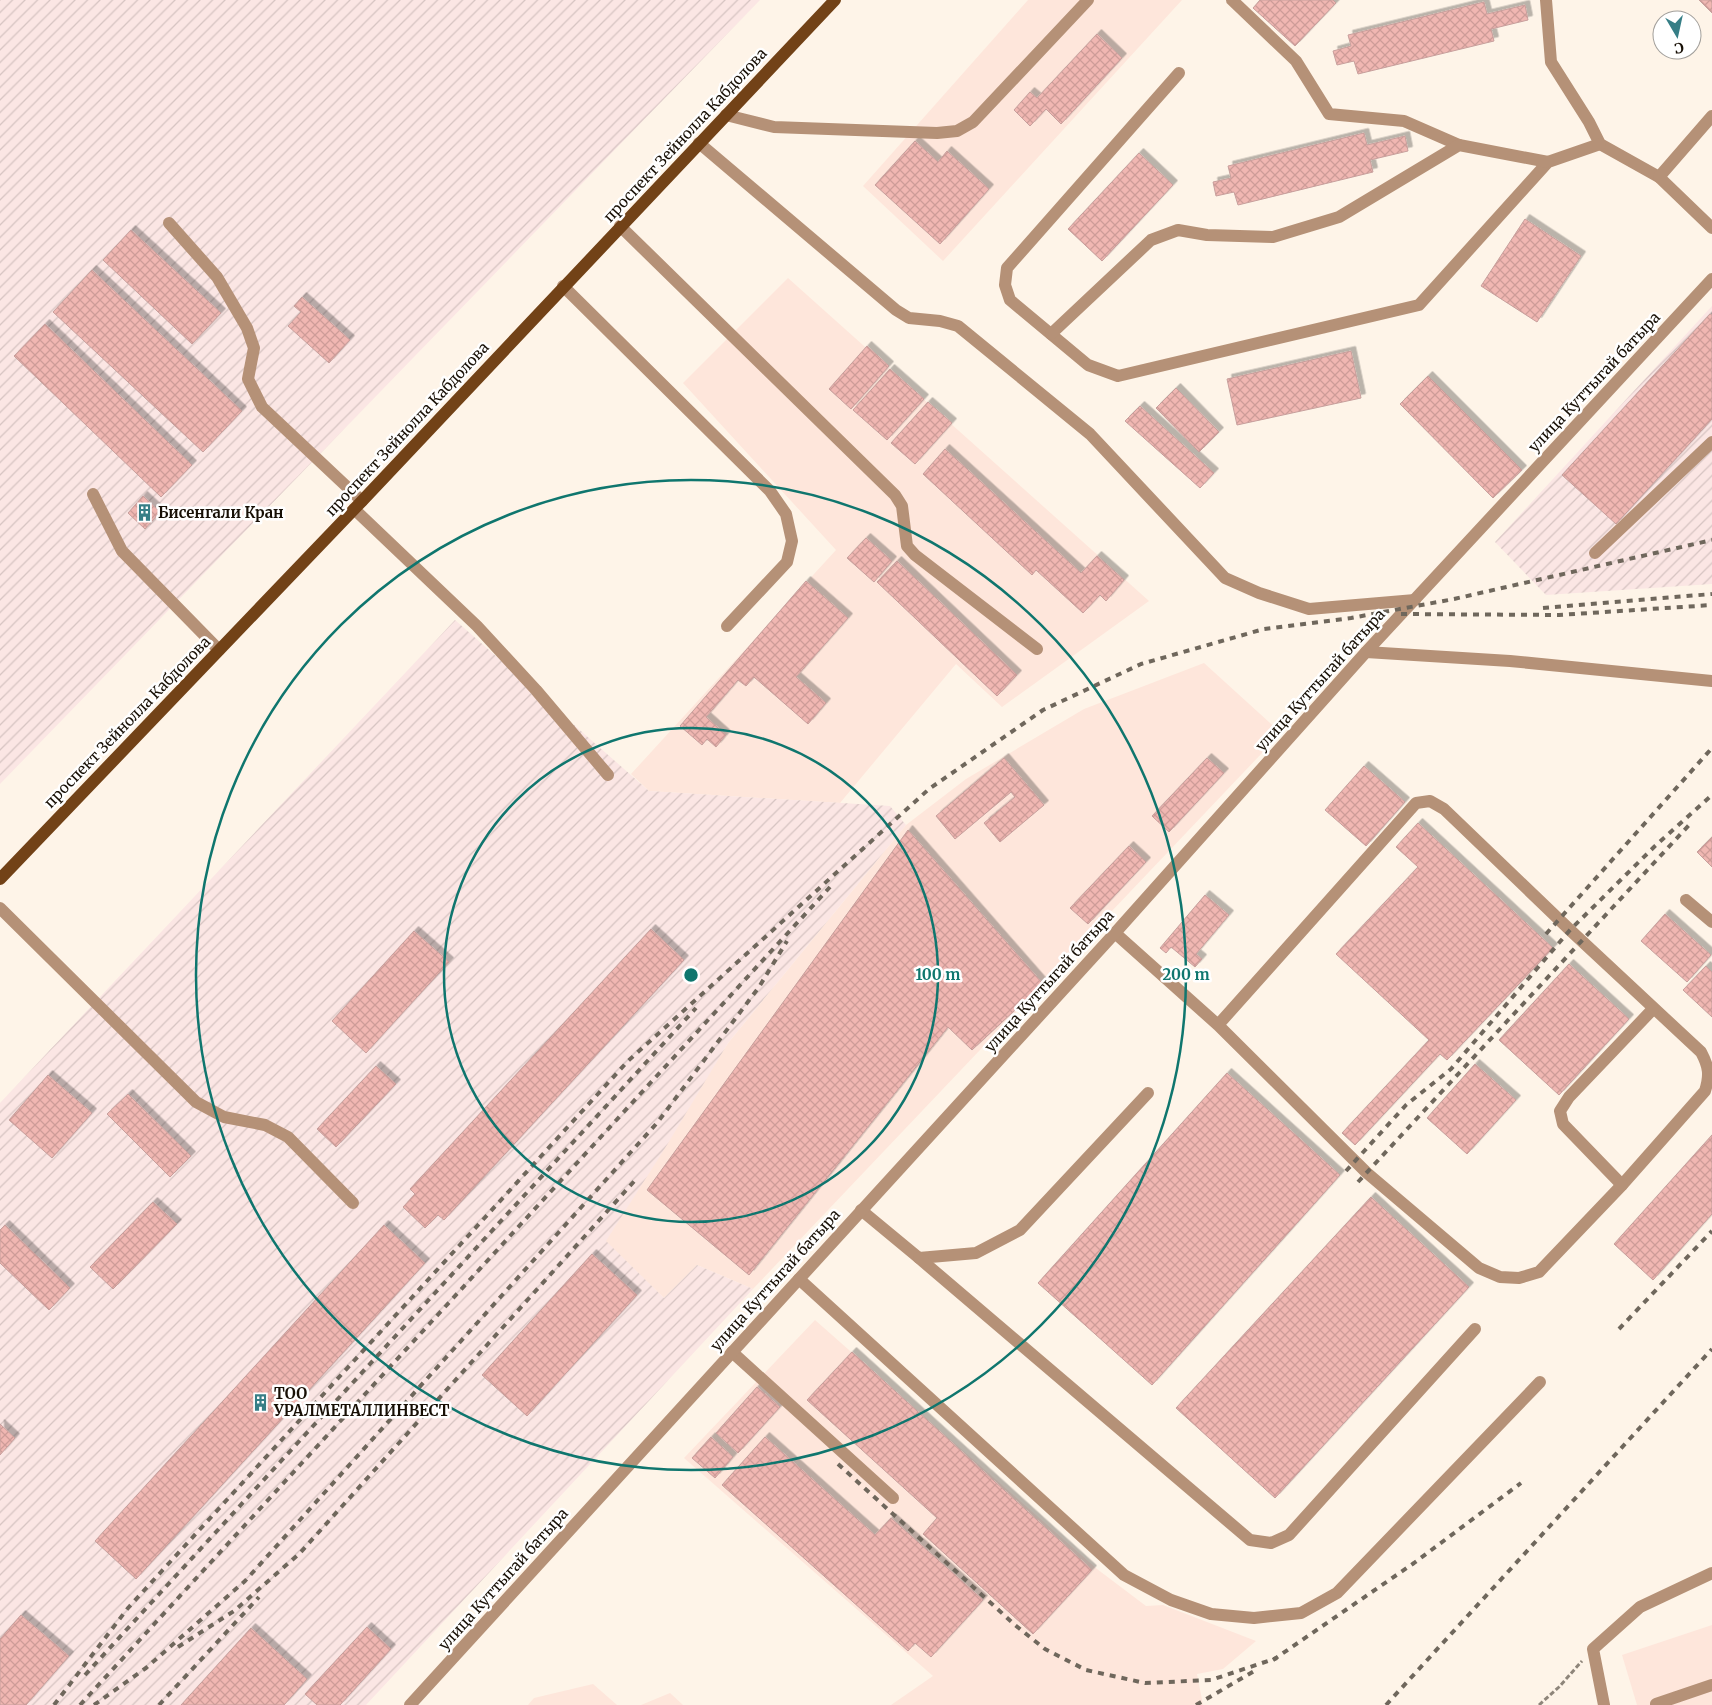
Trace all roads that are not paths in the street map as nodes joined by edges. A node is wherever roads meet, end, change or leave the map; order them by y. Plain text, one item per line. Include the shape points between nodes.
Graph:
1 (1088, 0) edge
2 (1232, 0) edge
3 (1546, 0) edge
4 (830, 2) edge
5 (1178, 73) dead end
6 (726, 115) junction
7 (1712, 116) edge
8 (699, 143) junction
9 (1600, 144) junction
10 (1459, 145) junction
11 (1548, 162) junction
12 (1659, 177) junction
13 (169, 222) dead end
14 (620, 226) junction
15 (1712, 228) edge
16 (1712, 280) edge
17 (563, 286) junction
18 (1051, 334) junction
19 (1712, 442) edge
20 (93, 494) dead end
21 (358, 505) junction
22 (1595, 553) dead end
23 (1415, 600) junction
24 (727, 626) dead end
25 (1037, 649) dead end
26 (220, 650) junction
27 (1366, 652) junction
28 (1712, 681) edge
29 (608, 775) dead end
30 (0, 879) edge
31 (1686, 900) dead end
32 (0, 908) edge
33 (1712, 922) edge
34 (1115, 933) junction
35 (1653, 1009) junction
36 (1218, 1025) junction
37 (1148, 1093) dead end
38 (1622, 1185) junction
39 (354, 1203) dead end
40 (860, 1210) junction
41 (919, 1258) junction
42 (799, 1278) junction
43 (1475, 1329) dead end
44 (732, 1352) junction
45 (1540, 1382) dead end
46 (894, 1498) dead end
47 (1712, 1573) edge
48 (1712, 1684) edge
49 (1656, 1704) edge
50 (410, 1705) edge
51 (1604, 1705) edge

1 - 6 street via 973,122 957,131 774,127
2 - 10 street via 1296,61 1328,114 1404,122
3 - 9 street via 1551,62
4 - 6 main road, проспект Зейнолла Кабдолова
5 - 18 street via 1007,268 1005,285 1010,300
6 - 8 main road, проспект Зейнолла Кабдолова
7 - 12 street
8 - 14 main road, проспект Зейнолла Кабдолова
8 - 23 street via 896,310 909,318 958,326 1083,428 1225,578 1309,609
9 - 11 street
9 - 12 street
10 - 11 street
10 - 18 street via 1339,217 1273,237 1207,235 1178,230 1151,240
11 - 18 street via 1419,305 1118,376 1088,366
12 - 15 street
13 - 21 street via 217,277 247,328 254,348 248,379 262,408
14 - 17 main road, проспект Зейнолла Кабдолова
14 - 25 street via 895,495 902,506 907,546 915,555
16 - 23 street, улица Куттыгай батыра
17 - 21 main road, проспект Зейнолла Кабдолова
17 - 24 street via 770,491 786,514 792,541 787,562
19 - 22 street
20 - 26 street via 122,551
21 - 26 main road, проспект Зейнолла Кабдолова
21 - 29 street via 477,626
23 - 27 street, улица Куттыгай батыра
26 - 30 main road, проспект Зейнолла Кабдолова
27 - 28 street via 1510,661
27 - 34 street, улица Куттыгай батыра
31 - 33 street
32 - 39 street via 196,1102 224,1117 265,1124 288,1136
34 - 36 street
34 - 40 street, улица Куттыгай батыра
35 - 36 street via 1444,809 1430,801 1416,803
35 - 38 street via 1700,1052 1707,1064 1708,1080 1705,1091
35 - 38 street via 1570,1097 1560,1112 1563,1124
36 - 38 street via 1367,1173 1479,1268 1500,1277 1519,1278 1539,1272
37 - 41 street via 1020,1230 976,1253
40 - 41 street
40 - 42 street, улица Куттыгай батыра
41 - 43 street via 1250,1540 1271,1543 1289,1535
42 - 44 street, улица Куттыгай батыра
42 - 45 street via 1124,1575 1170,1600 1211,1614 1254,1618 1301,1613 1337,1593
44 - 46 street
44 - 50 street, улица Куттыгай батыра
47 - 51 street via 1640,1607 1593,1649
48 - 49 street

